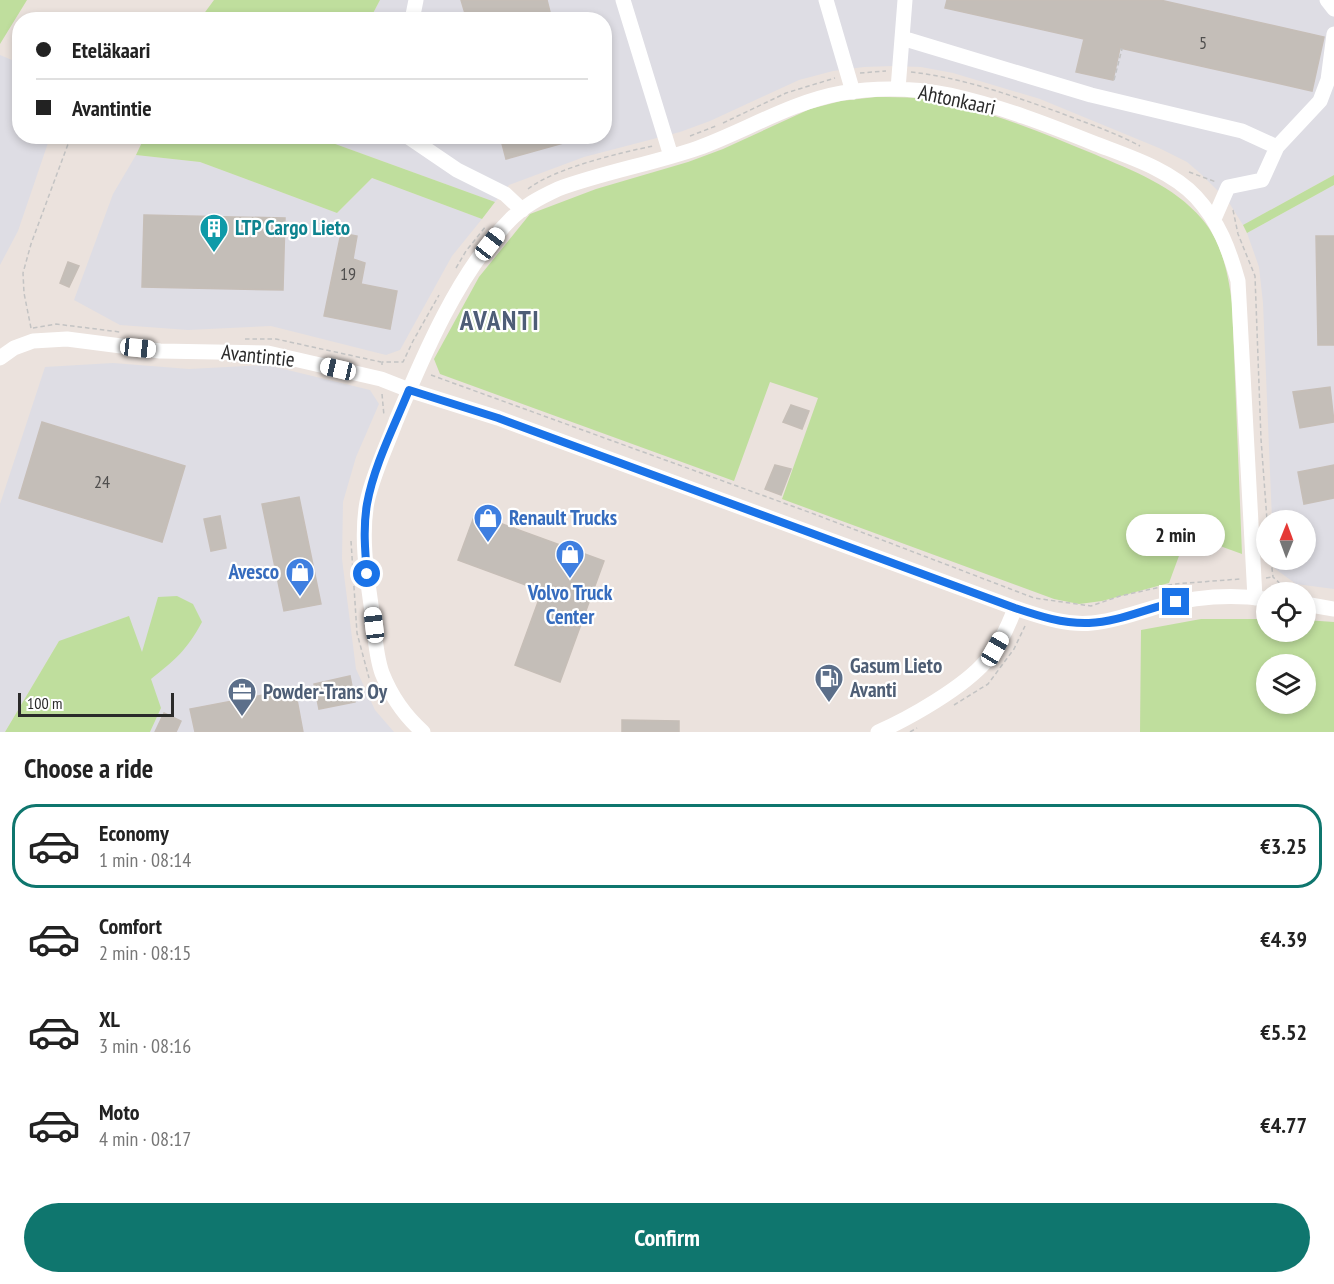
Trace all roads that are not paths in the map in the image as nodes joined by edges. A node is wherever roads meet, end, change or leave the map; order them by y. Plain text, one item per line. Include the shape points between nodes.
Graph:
1 (623, 0) edge
2 (826, 0) edge
3 (905, 0) edge
4 (1327, 0) edge
5 (1334, 9) edge
6 (1334, 34) edge
7 (902, 38) junction
8 (898, 89) junction
9 (853, 92) junction
10 (419, 144) edge
11 (1277, 147) junction
12 (670, 149) junction
13 (517, 205) junction
14 (1214, 219) junction
15 (0, 358) edge
16 (409, 390) junction
17 (1256, 584) edge
18 (1256, 598) edge
19 (1316, 603) edge
20 (1015, 608) junction
21 (1334, 609) edge
22 (423, 732) edge
23 (878, 732) edge

1 - 12 street
2 - 9 street
3 - 7 street
4 - 5 street
6 - 11 street via 1328,80 1320,101
7 - 8 street
7 - 11 street via 1091,95 1242,131
8 - 9 street, Ahtonkaari
8 - 14 street, Ahtonkaari via 949,95 1016,113 1127,156 1178,182
9 - 12 street, Ahtonkaari via 818,99 719,139
10 - 13 street via 457,170 505,194
11 - 14 street via 1262,180 1228,187
12 - 13 street, Ahtonkaari
13 - 16 street, Ahtonkaari via 441,321
14 - 17 street, Ahtonkaari via 1238,281
15 - 16 street, Avantintie via 33,341 67,339 160,351 268,353 381,379
16 - 20 street, Avantintie via 498,418
16 - 22 street, Ahtonkaari via 367,503 365,555 382,671 399,706
18 - 20 street, Avantintie via 1190,600 1091,623 1053,620
19 - 21 street
20 - 23 street via 995,649 974,673 915,713

